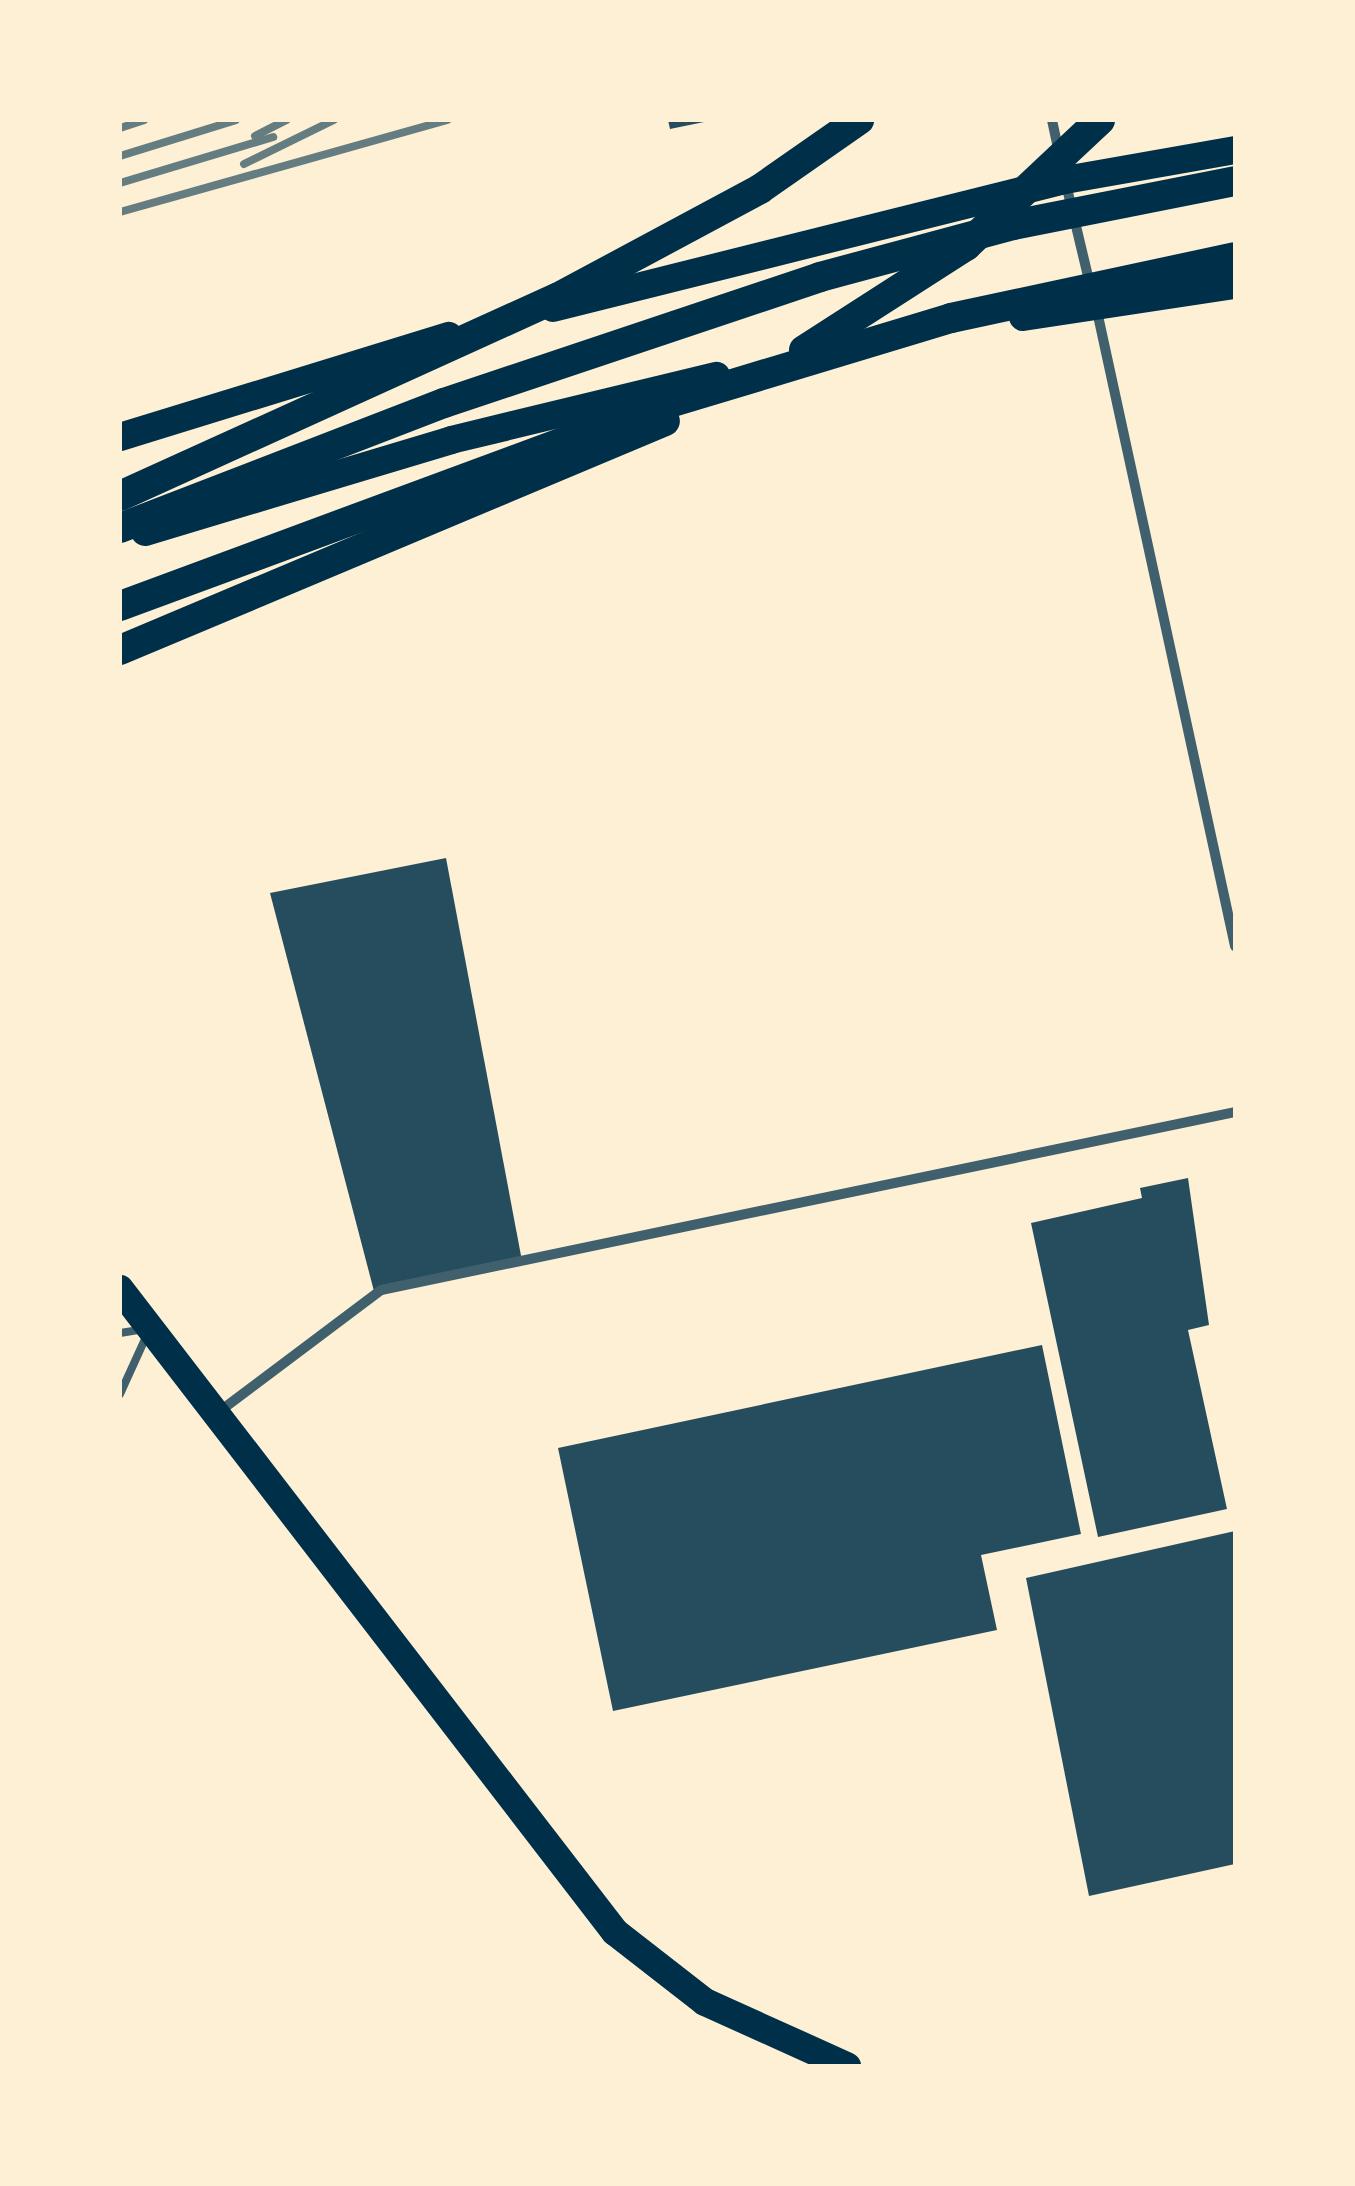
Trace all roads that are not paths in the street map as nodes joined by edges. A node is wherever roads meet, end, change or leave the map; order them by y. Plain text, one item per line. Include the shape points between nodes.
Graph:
1 (859, 120) edge
2 (1052, 120) edge
3 (1100, 120) edge
4 (1235, 150) edge
5 (1065, 180) junction
6 (1235, 181) edge
7 (1235, 257) edge
8 (1235, 284) edge
9 (1095, 303) junction
10 (120, 437) edge
11 (120, 496) edge
12 (120, 528) edge
13 (120, 541) edge
14 (120, 606) edge
15 (120, 650) edge
16 (1235, 946) edge
17 (1235, 1112) edge
18 (120, 1289) edge
19 (150, 1328) junction
20 (120, 1333) edge
21 (120, 1394) edge
22 (215, 1415) junction
23 (848, 2066) edge

1 - 11 highway via 760,188 557,298
2 - 5 street
3 - 15 highway via 966,246 721,396
4 - 5 highway
5 - 9 street
5 - 10 highway via 452,336
6 - 12 highway via 1014,224 820,277 462,397
7 - 14 highway via 951,318 663,404
8 - 9 highway
9 - 13 highway via 674,386 451,440
9 - 16 street
17 - 22 street via 381,1290
18 - 19 highway
19 - 20 lane
19 - 21 lane
19 - 22 highway
22 - 23 highway via 615,1932 704,2002

